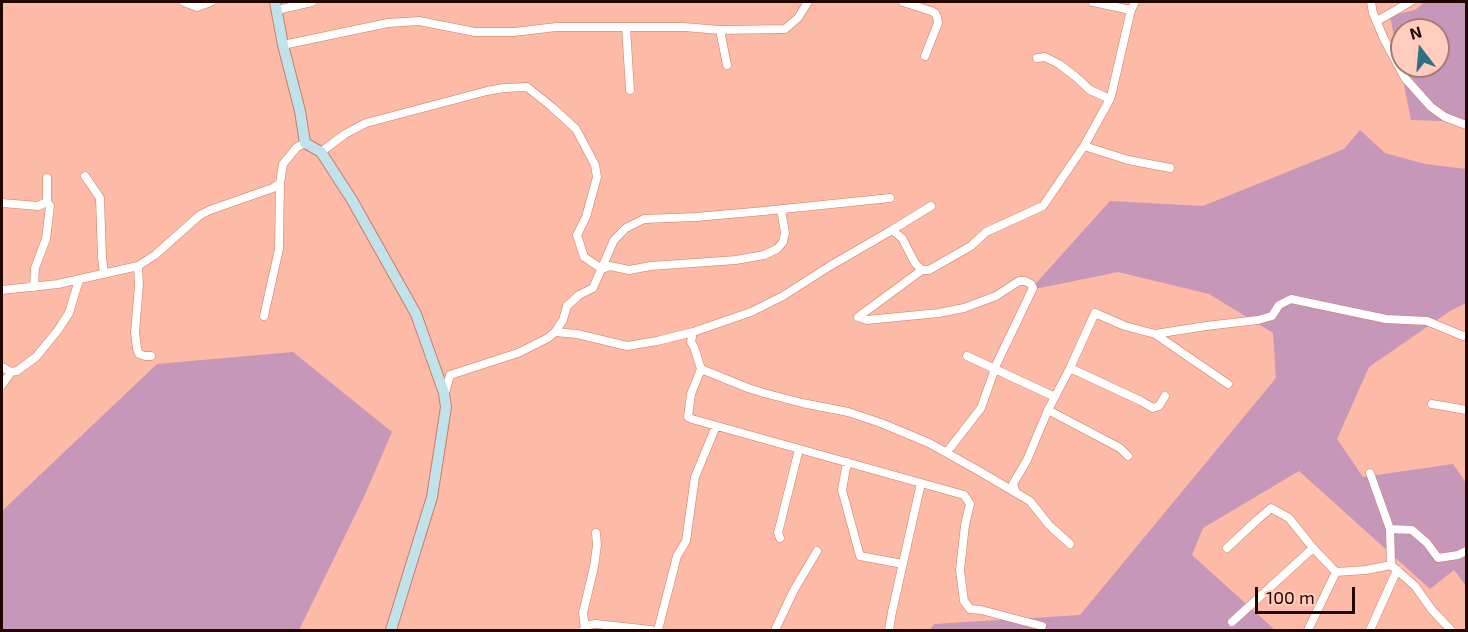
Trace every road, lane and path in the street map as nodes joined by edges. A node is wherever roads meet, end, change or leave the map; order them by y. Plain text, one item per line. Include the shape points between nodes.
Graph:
1 (184, 2) edge
2 (211, 2) edge
3 (312, 2) edge
4 (808, 2) edge
5 (903, 2) edge
6 (1093, 2) edge
7 (1136, 2) edge
8 (1371, 2) edge
9 (1410, 2) edge
10 (276, 6) edge
11 (1131, 10) junction
12 (1377, 21) junction
13 (626, 27) junction
14 (720, 30) junction
15 (283, 45) junction
16 (925, 56) dead end
17 (1037, 58) dead end
18 (727, 65) dead end
19 (630, 90) dead end
20 (1110, 99) junction
21 (1467, 125) edge
22 (305, 143) junction
23 (1084, 146) junction
24 (321, 152) junction
25 (1170, 168) dead end
26 (85, 176) dead end
27 (47, 178) dead end
28 (280, 183) junction
29 (890, 198) dead end
30 (47, 202) junction
31 (2, 203) edge
32 (931, 206) dead end
33 (781, 209) junction
34 (892, 230) junction
35 (138, 266) junction
36 (602, 269) junction
37 (922, 270) junction
38 (104, 274) junction
39 (79, 280) junction
40 (34, 287) junction
41 (2, 290) edge
42 (264, 316) dead end
43 (555, 332) junction
44 (693, 332) junction
45 (1155, 334) junction
46 (1467, 335) edge
47 (151, 356) dead end
48 (967, 356) dead end
49 (2, 367) edge
50 (995, 368) junction
51 (1070, 368) junction
52 (701, 369) junction
53 (11, 372) junction
54 (1228, 384) dead end
55 (2, 385) edge
56 (444, 393) junction
57 (1165, 396) dead end
58 (1055, 397) junction
59 (1432, 404) dead end
60 (1467, 410) edge
61 (1048, 411) junction
62 (716, 426) junction
63 (799, 448) junction
64 (946, 452) junction
65 (1128, 456) dead end
66 (847, 462) junction
67 (1370, 473) dead end
68 (921, 483) junction
69 (1016, 493) junction
70 (1390, 529) junction
71 (596, 533) dead end
72 (780, 538) dead end
73 (1070, 544) dead end
74 (1227, 548) dead end
75 (1313, 548) junction
76 (1467, 550) edge
77 (817, 551) dead end
78 (903, 564) junction
79 (1394, 568) junction
80 (1336, 572) junction
81 (1232, 622) dead end
82 (1042, 626) dead end
83 (392, 630) edge
84 (584, 630) edge
85 (651, 630) edge
86 (658, 630) edge
87 (776, 630) edge
88 (890, 630) edge
89 (1308, 630) edge
90 (1370, 630) edge
91 (1451, 630) edge

1 - 2 street via 197,7
3 - 10 street
4 - 14 street via 785,29
5 - 16 street via 931,11 937,17 938,24
6 - 11 street
7 - 11 street
8 - 12 street
9 - 12 street
10 - 15 street
11 - 20 street
12 - 21 street via 1399,68 1419,94 1446,117
13 - 14 street
13 - 15 street via 475,32 402,21
13 - 19 street
14 - 18 street
15 - 22 street
17 - 20 street via 1045,57 1059,64 1090,90
20 - 23 street
22 - 24 street
22 - 28 street via 283,164
23 - 25 street
23 - 37 street via 1043,206 986,232 963,251
24 - 36 street via 366,123 487,91 527,87 576,129 595,165 597,177 577,235 584,258
24 - 56 street via 416,314
26 - 38 street via 100,198
27 - 30 street
28 - 35 street via 200,215
28 - 42 street via 279,249
29 - 33 street
30 - 31 street via 38,206
30 - 40 street via 50,206 46,239 35,268
32 - 34 street
33 - 36 street via 644,219 614,240
33 - 36 street via 783,242 764,255 629,270 610,266
34 - 37 street via 902,238
34 - 44 street via 783,296
35 - 38 street
35 - 47 street via 137,350
36 - 43 street via 593,288 567,306
37 - 50 street via 858,317 867,320 964,308 1025,280 1033,288
38 - 39 street
39 - 40 street
39 - 53 street via 69,313 58,330 36,357
40 - 41 street
43 - 44 street via 627,346
43 - 56 street via 518,352 450,375
44 - 52 street via 691,342
45 - 46 street via 1258,320 1272,316 1280,305 1292,299 1386,319 1427,321
45 - 51 street via 1095,313
45 - 54 street
48 - 50 street
49 - 53 street
50 - 58 street
50 - 64 street via 981,408
51 - 57 street via 1153,408
51 - 58 street
52 - 62 street via 691,394 688,417
52 - 64 street via 764,393 848,412
53 - 55 street
56 - 83 street via 446,407 432,497
58 - 61 street
59 - 60 street
61 - 65 street via 1120,448
61 - 69 street via 1013,484
62 - 63 street
62 - 86 street via 695,477 686,541 677,556
63 - 66 street
63 - 72 street
64 - 69 street
66 - 68 street
66 - 78 street via 842,490 860,556
67 - 70 street
68 - 78 street
68 - 82 street via 964,495 970,504 960,570 964,601 970,609
69 - 73 street via 1030,501
70 - 76 street via 1412,530 1438,558
70 - 79 street
71 - 84 street
74 - 75 street via 1271,508 1289,518
75 - 80 street
75 - 81 street
77 - 87 street
78 - 88 street
79 - 80 street
79 - 90 street
79 - 91 street via 1415,586
80 - 89 street
84 - 85 street via 596,624

